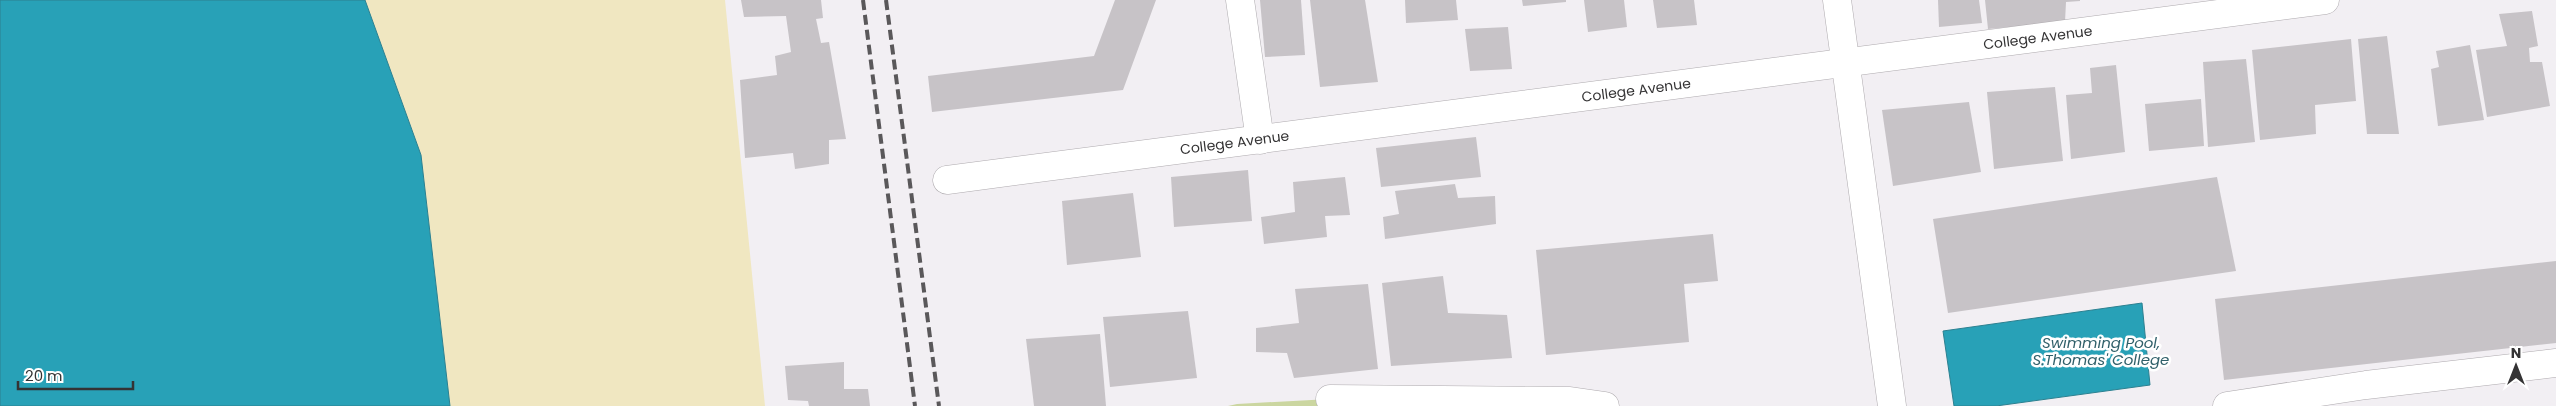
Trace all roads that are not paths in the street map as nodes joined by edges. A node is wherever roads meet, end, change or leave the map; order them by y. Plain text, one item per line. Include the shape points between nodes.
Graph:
1 (1240, 0) edge
2 (1837, 0) edge
3 (2325, 0) edge
4 (1846, 63) junction
5 (1260, 140) junction
6 (947, 180) dead end
7 (2556, 362) edge
8 (1330, 399) dead end
9 (1605, 406) edge
10 (1888, 406) edge
11 (2227, 406) edge

1 - 5 street
2 - 4 street
3 - 4 street, College Avenue
4 - 5 street, College Avenue
4 - 10 street
5 - 6 street, College Avenue
7 - 11 street
8 - 9 street via 1570,401

